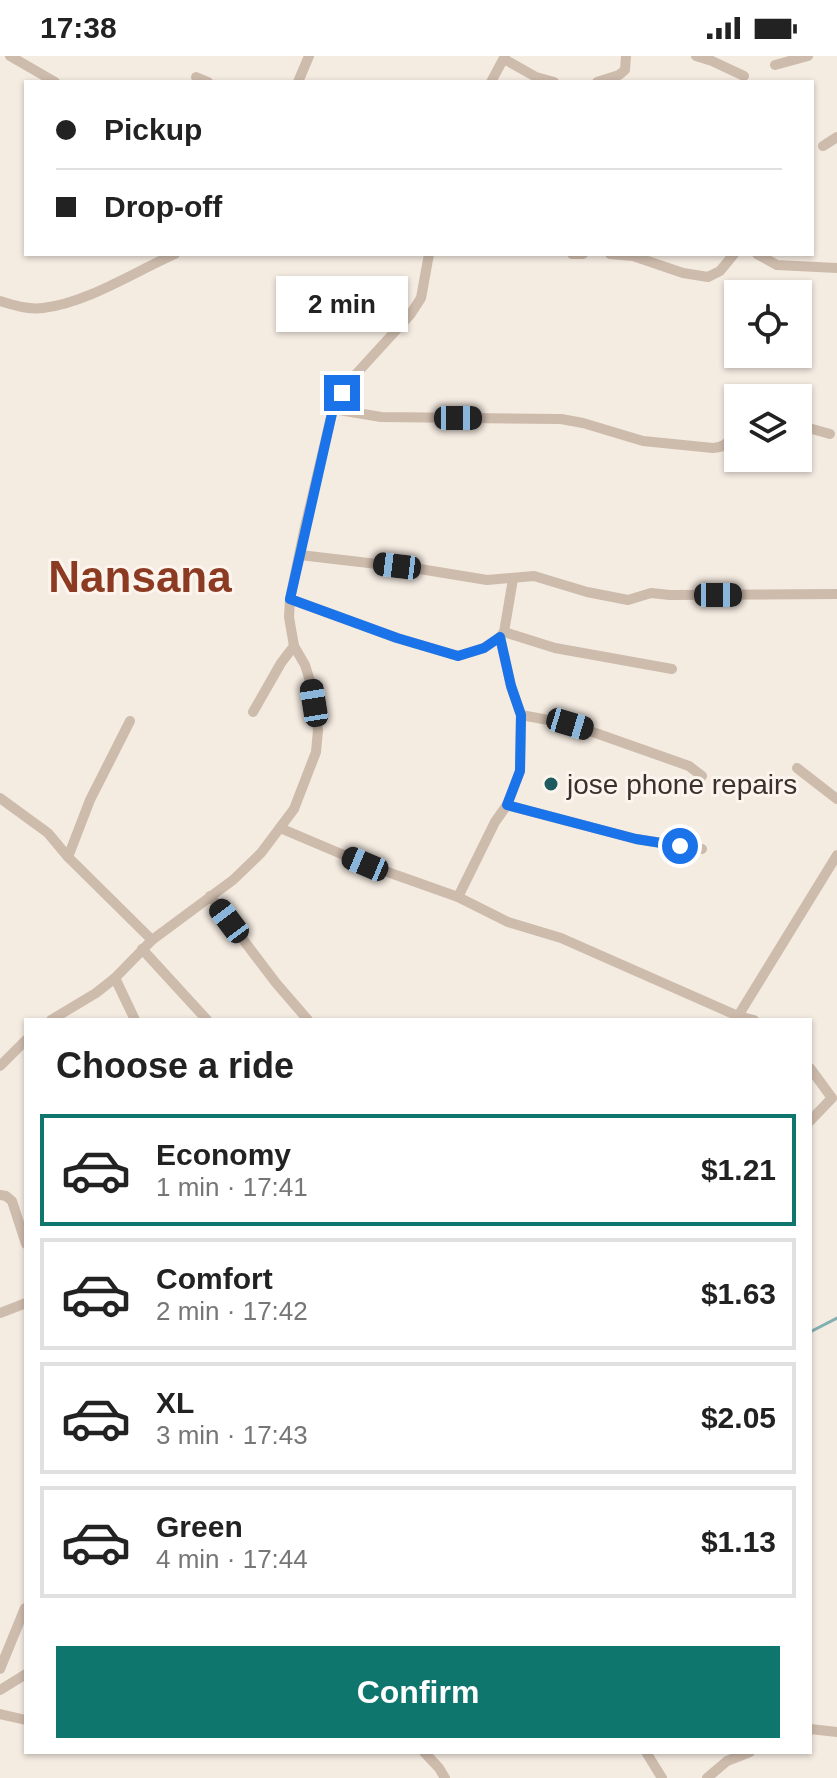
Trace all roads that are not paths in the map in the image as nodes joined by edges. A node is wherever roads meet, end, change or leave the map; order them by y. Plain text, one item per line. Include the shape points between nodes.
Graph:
1 (10, 56) edge
2 (309, 56) edge
3 (626, 56) edge
4 (696, 56) edge
5 (808, 56) edge
6 (505, 58) edge
7 (775, 65) dead end
8 (744, 76) dead end
9 (196, 77) dead end
10 (52, 80) edge
11 (203, 80) edge
12 (299, 80) edge
13 (492, 80) edge
14 (547, 80) edge
15 (603, 80) edge
16 (837, 137) edge
17 (823, 146) dead end
18 (171, 256) edge
19 (429, 256) edge
20 (636, 256) edge
21 (732, 256) edge
22 (761, 256) edge
23 (837, 268) edge
24 (0, 301) edge
25 (333, 409) junction
26 (812, 429) edge
27 (830, 434) dead end
28 (724, 447) edge
29 (300, 555) junction
30 (513, 579) junction
31 (837, 594) edge
32 (290, 599) junction
33 (502, 634) junction
34 (294, 646) junction
35 (672, 669) dead end
36 (253, 712) dead end
37 (521, 715) junction
38 (130, 721) dead end
39 (797, 768) dead end
40 (702, 776) dead end
41 (0, 798) edge
42 (837, 799) edge
43 (507, 805) junction
44 (280, 828) junction
45 (702, 849) dead end
46 (837, 855) edge
47 (68, 857) junction
48 (832, 876) edge
49 (210, 896) junction
50 (458, 897) junction
51 (152, 940) junction
52 (142, 949) junction
53 (115, 978) junction
54 (738, 1016) junction
55 (54, 1018) edge
56 (134, 1018) edge
57 (205, 1018) edge
58 (306, 1018) edge
59 (746, 1018) edge
60 (24, 1042) edge
61 (0, 1066) edge
62 (812, 1071) edge
63 (834, 1100) edge
64 (812, 1119) edge
65 (0, 1195) edge
66 (24, 1238) edge
67 (24, 1304) edge
68 (0, 1313) edge
69 (24, 1610) edge
70 (0, 1669) edge
71 (24, 1675) edge
72 (0, 1690) edge
73 (0, 1714) edge
74 (24, 1720) edge
75 (812, 1729) edge
76 (837, 1732) edge
77 (426, 1754) edge
78 (647, 1754) edge
79 (745, 1754) edge
80 (445, 1778) edge
81 (662, 1778) edge
82 (707, 1778) edge

1 - 10 street
2 - 12 street
3 - 15 street via 625,70
4 - 8 street
5 - 7 street
6 - 13 street
6 - 14 street
9 - 11 street
16 - 17 street
18 - 24 street via 54,306 32,308
19 - 25 street via 421,298
20 - 21 street via 708,277
22 - 23 street via 777,265
25 - 28 street via 381,417 561,419 643,441
25 - 29 street
26 - 27 street
29 - 30 street
29 - 32 street
30 - 31 street via 534,576 628,600 651,593
30 - 33 street
32 - 33 street via 458,656 484,648
32 - 34 street
33 - 35 street
33 - 37 street
34 - 36 street
34 - 44 street via 310,681 318,730 309,772
37 - 40 street via 598,733 689,766
37 - 43 street via 520,771
38 - 47 street
39 - 42 street
41 - 47 street via 48,833
43 - 45 street via 636,839
43 - 50 street
44 - 49 street via 261,853
44 - 50 street
46 - 48 street
47 - 51 street
48 - 54 street
49 - 51 street
49 - 58 street
50 - 54 street
51 - 52 street
52 - 53 street
52 - 57 street
53 - 55 street
53 - 56 street
54 - 59 street
60 - 61 street
62 - 63 street
63 - 64 street
65 - 66 street via 12,1201
67 - 68 street
69 - 70 street
71 - 72 street
73 - 74 street
75 - 76 street
77 - 80 street
78 - 81 street
79 - 82 street

